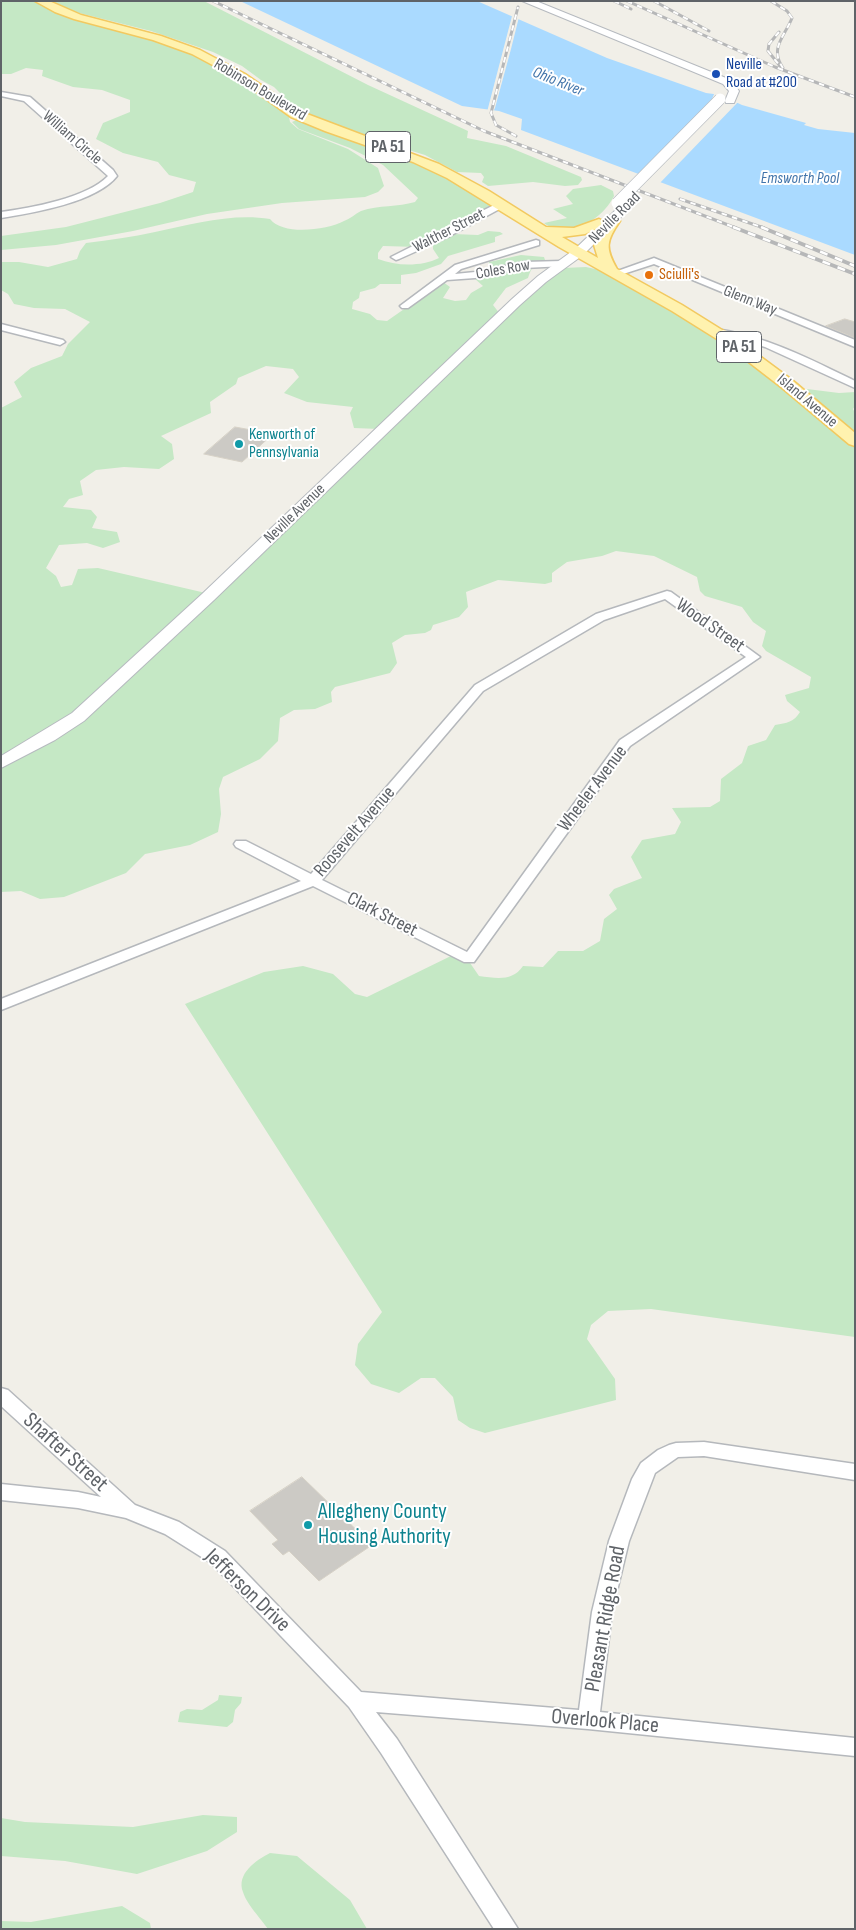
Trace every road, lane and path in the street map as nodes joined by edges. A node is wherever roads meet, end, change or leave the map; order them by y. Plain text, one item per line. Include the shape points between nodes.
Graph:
1 (40, 1) edge
2 (516, 1) edge
3 (527, 1) edge
4 (668, 57) junction
5 (713, 64) dead end
6 (1, 94) edge
7 (725, 100) junction
8 (502, 204) junction
9 (622, 204) junction
10 (1, 214) edge
11 (612, 221) junction
12 (598, 223) junction
13 (535, 226) junction
14 (536, 242) dead end
15 (579, 252) junction
16 (396, 257) dead end
17 (562, 264) junction
18 (614, 272) junction
19 (445, 277) junction
20 (405, 306) dead end
21 (1, 327) edge
22 (19, 332) junction
23 (716, 332) junction
24 (7, 338) dead end
25 (60, 342) dead end
26 (855, 344) edge
27 (855, 385) edge
28 (855, 441) edge
29 (667, 595) joint
30 (754, 657) joint
31 (1, 763) edge
32 (242, 844) dead end
33 (314, 881) junction
34 (469, 959) joint
35 (1, 1004) edge
36 (1, 1395) edge
37 (855, 1472) edge
38 (1, 1492) edge
39 (129, 1511) junction
40 (356, 1701) junction
41 (588, 1720) junction
42 (855, 1747) edge
43 (506, 1929) edge

1 - 8 main road, Robinson Boulevard / PA 51 via 57,11 194,51 242,76 292,113 407,154
2 - 7 main road via 708,79 720,89
3 - 4 main road
4 - 5 main road
4 - 7 main road via 727,82 734,91
6 - 10 street, William Circle via 27,98 112,176 110,181 93,190 29,210
7 - 9 main road, Neville Road
8 - 13 main road, Robinson Boulevard / PA 51
8 - 16 street, Walther Street
9 - 11 main road, Neville Road
9 - 12 main road, Neville Road
11 - 15 main road, Neville Road
11 - 18 main road via 600,246
12 - 13 main road via 568,234
12 - 15 main road, Neville Road
13 - 15 main road, Robinson Boulevard / PA 51
14 - 19 street, Coles Row via 464,264
15 - 17 main road, Neville Avenue
15 - 18 main road, Island Avenue / PA 51
17 - 19 street, Coles Row via 524,265 475,275
17 - 31 main road, Neville Avenue via 516,302 208,597 78,716
18 - 23 main road, Island Avenue / PA 51
18 - 26 street, Glenn Way via 654,261
19 - 20 street, Coles Row
21 - 22 street
22 - 24 street
22 - 25 street
23 - 27 street via 744,336 805,360
23 - 28 main road, Island Avenue / PA 51 via 796,390
29 - 30 street, Wood Street
29 - 33 street, Roosevelt Avenue via 600,617 479,688
30 - 34 street, Wheeler Avenue via 625,743
32 - 33 street, Clark Street
33 - 34 street, Clark Street
33 - 35 street, Roosevelt Avenue
36 - 39 street, Shafter Street
37 - 41 street, Pleasant Ridge Road via 704,1449 676,1450 648,1468 619,1541 602,1612
38 - 39 street, Jefferson Drive via 78,1500
39 - 40 street, Jefferson Drive via 172,1528 218,1557
40 - 41 street, Overlook Place
40 - 43 street via 389,1746
41 - 42 street, Overlook Place

